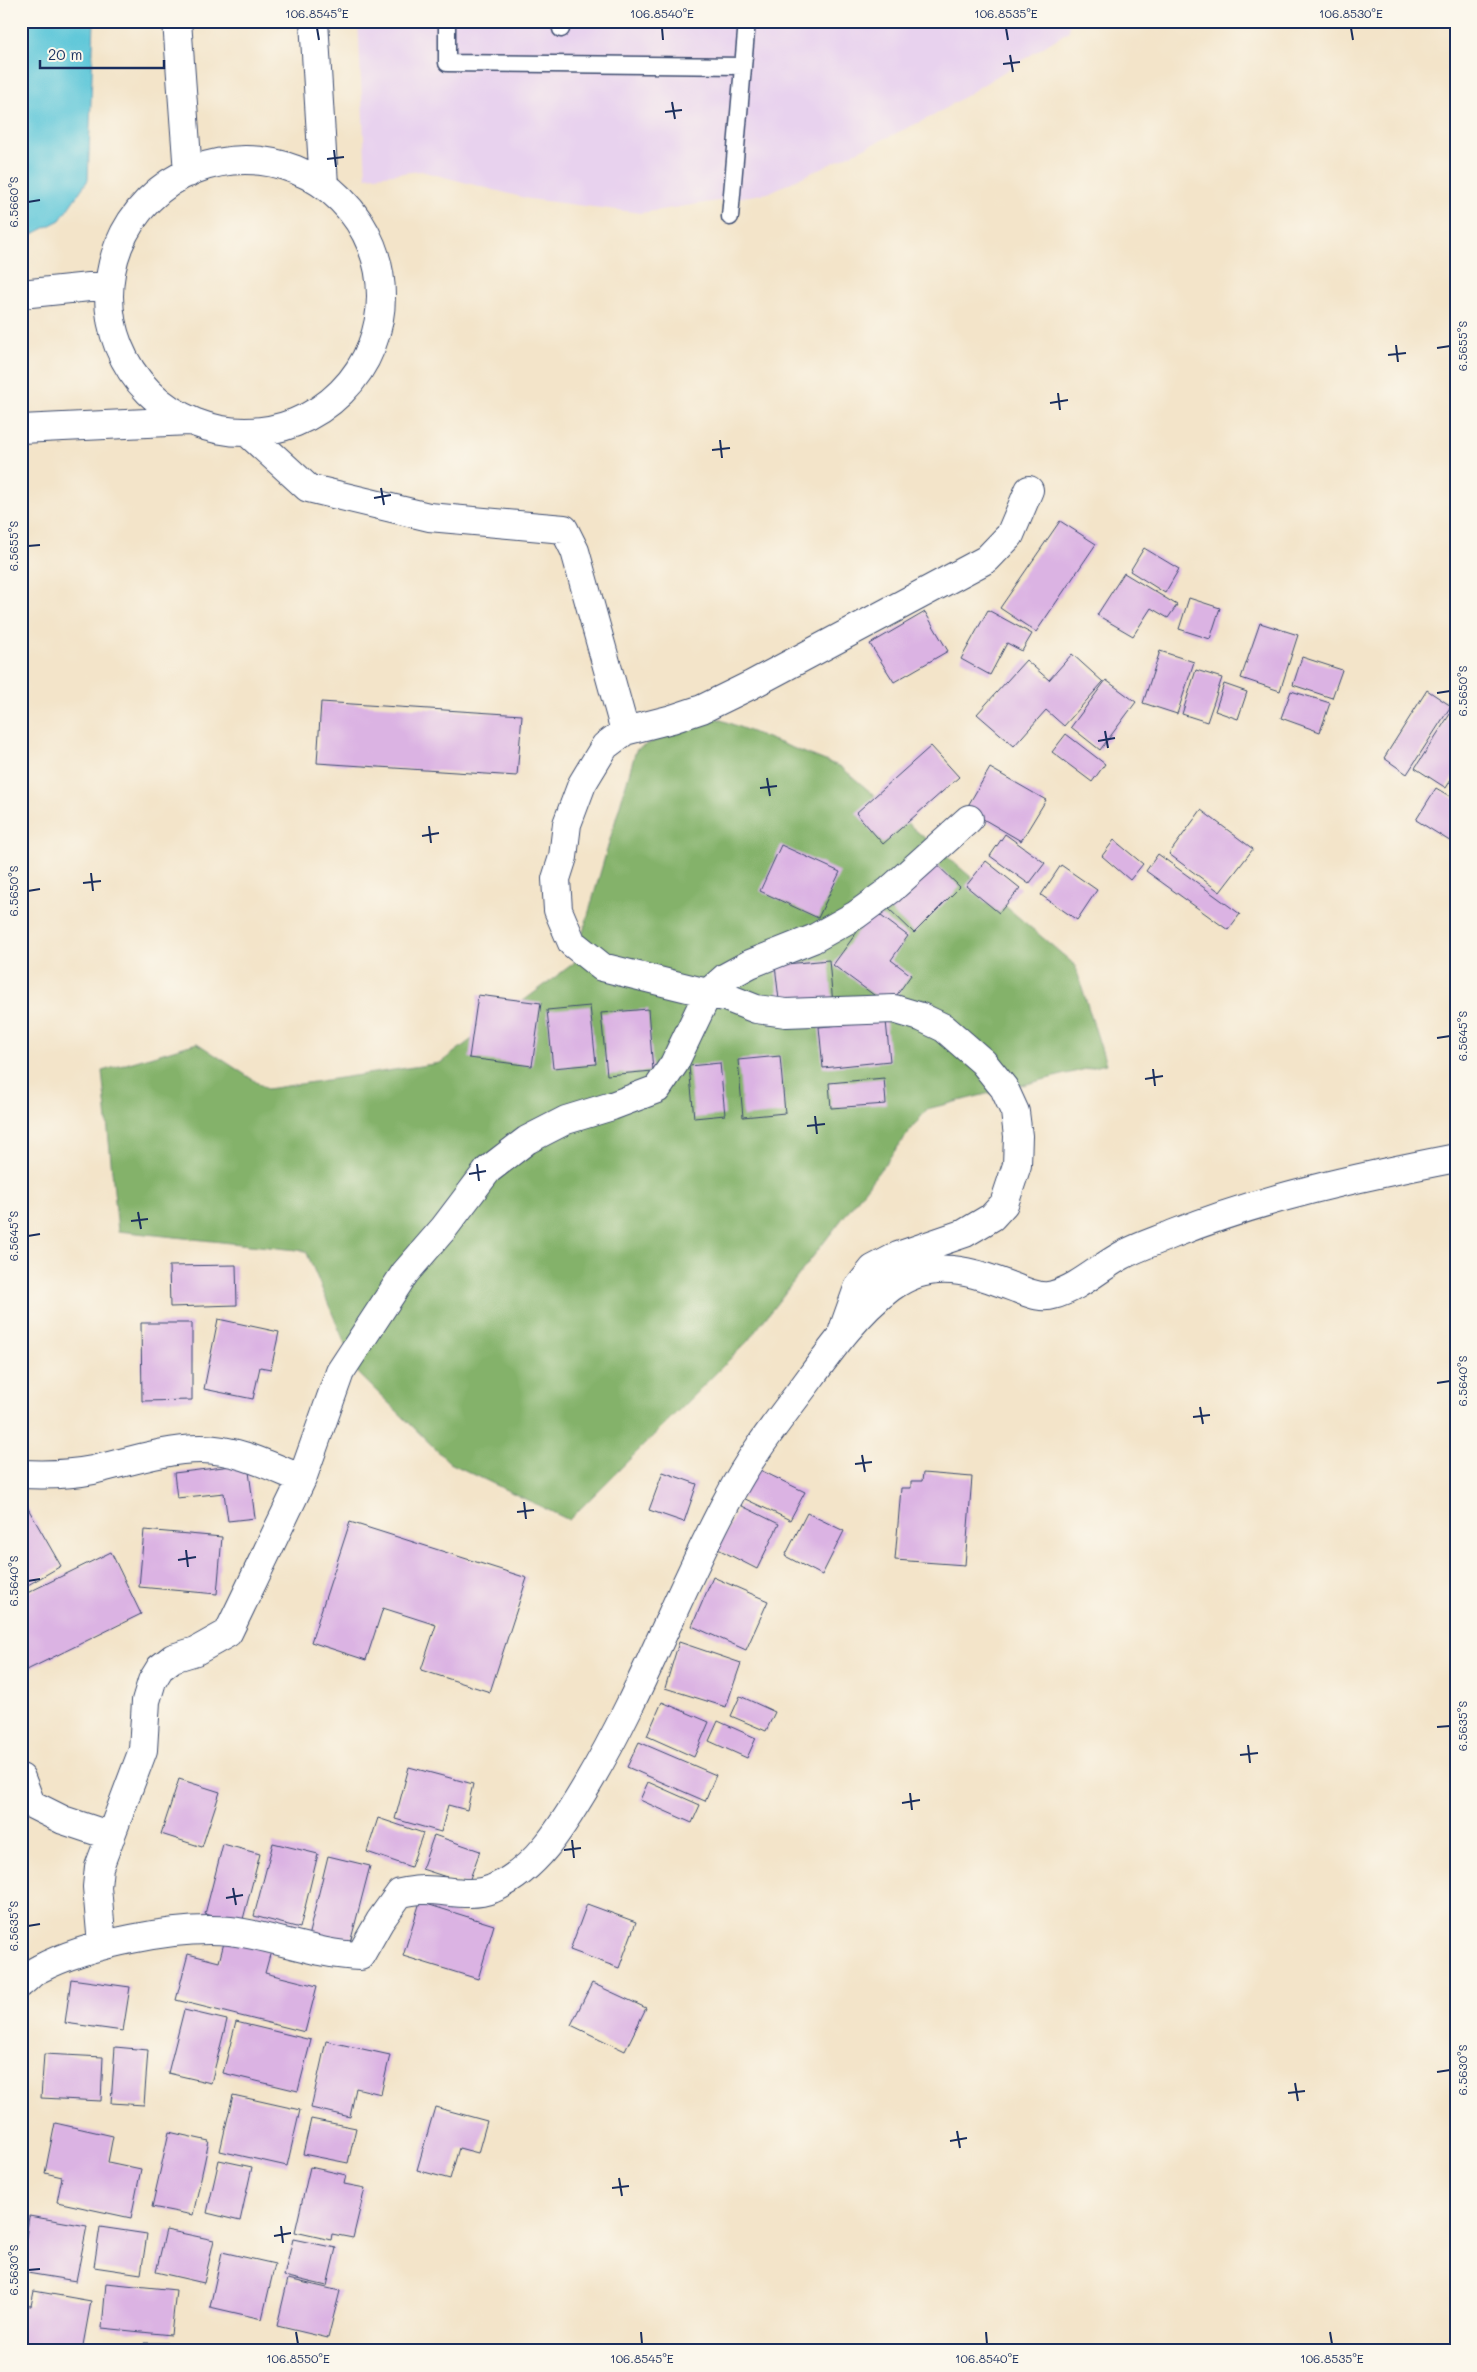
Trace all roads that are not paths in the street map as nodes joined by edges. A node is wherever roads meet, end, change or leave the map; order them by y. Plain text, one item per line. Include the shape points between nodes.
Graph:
1 (177, 21) edge
2 (314, 21) edge
3 (447, 21) edge
4 (747, 21) edge
5 (743, 66) junction
6 (188, 173) junction
7 (324, 185) junction
8 (730, 217) dead end
9 (109, 284) junction
10 (21, 294) edge
11 (189, 421) junction
12 (21, 429) edge
13 (248, 433) junction
14 (1029, 490) dead end
15 (625, 731) junction
16 (969, 819) dead end
17 (708, 993) junction
18 (1456, 1158) edge
19 (840, 1338) junction
20 (21, 1474) edge
21 (302, 1479) junction
22 (21, 1778) edge
23 (111, 1836) junction
24 (102, 1945) junction
25 (21, 1984) edge

1 - 6 street
2 - 7 street
3 - 5 lane via 447,63
4 - 5 lane
5 - 8 lane
6 - 7 street via 215,163 243,160 272,162 299,171
6 - 9 street via 163,187 125,230 114,257
7 - 13 street via 346,203 363,226 375,252 382,299 377,336 365,362 328,405 303,420 276,429
9 - 10 street
9 - 11 street via 109,313 115,340 127,365 144,388 164,406
11 - 12 street
11 - 13 street via 218,430
13 - 15 street via 308,488 429,518 564,529 575,551
14 - 15 street via 1010,535 987,559 702,709
15 - 17 street via 605,746 582,784 567,824 556,879 558,910 572,944 602,967
16 - 17 street via 890,890 856,915 813,939 735,972
17 - 19 street via 756,1009 786,1013 894,1009 921,1016 944,1028 983,1062 1004,1088 1015,1112 1017,1165 1004,1204 992,1217 965,1233 898,1256 873,1270 858,1288
17 - 21 street via 674,1064 657,1089 566,1120 527,1140 488,1170 405,1273 340,1372
18 - 19 street via 1344,1180 1216,1216 1124,1254 1053,1295 1034,1294 962,1270 921,1272 886,1291
19 - 24 street via 748,1462 623,1720 559,1832 521,1873 490,1890 454,1894 424,1890 400,1893 360,1956 231,1931 200,1930
20 - 21 street via 51,1475 91,1470 201,1449 244,1454
21 - 23 street via 228,1632 196,1651 173,1658 160,1668 152,1681 146,1701 143,1750
22 - 23 street via 31,1804 62,1820
23 - 24 street via 97,1887
24 - 25 street via 37,1970

